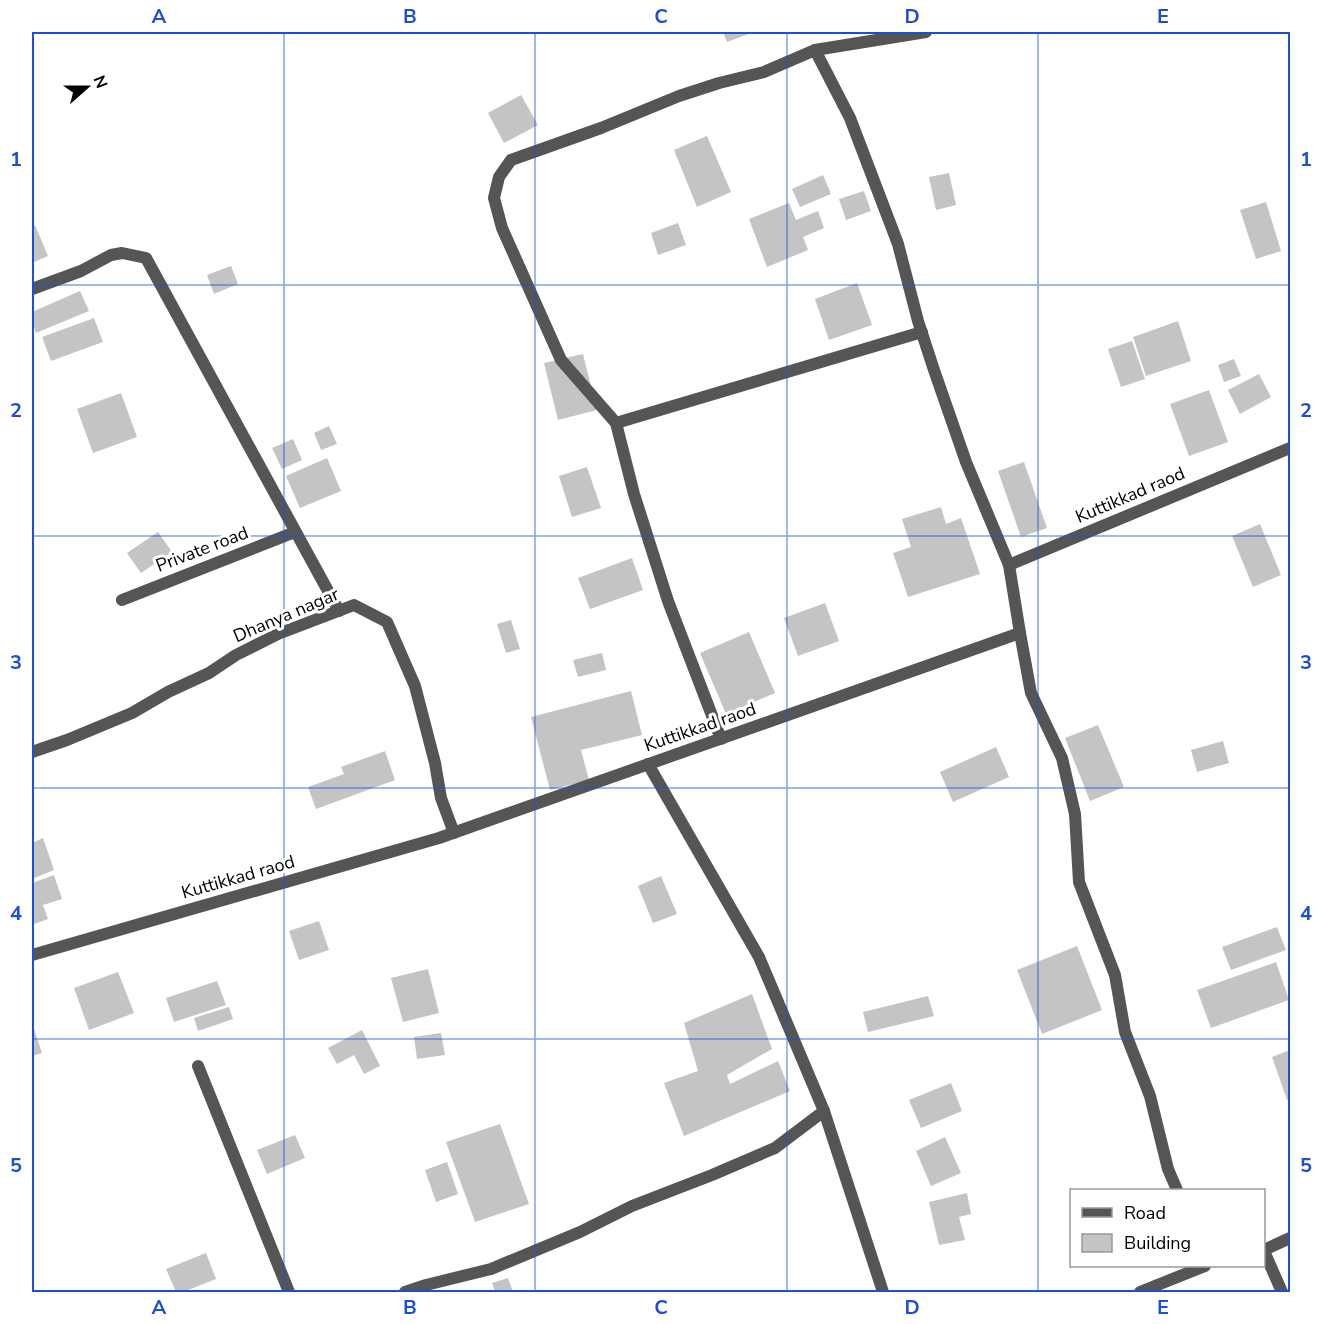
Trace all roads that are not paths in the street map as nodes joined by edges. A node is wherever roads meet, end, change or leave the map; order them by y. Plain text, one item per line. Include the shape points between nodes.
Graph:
1 (926, 32) edge
2 (815, 50) junction
3 (32, 289) edge
4 (922, 332) junction
5 (616, 423) junction
6 (1290, 448) edge
7 (295, 532) junction
8 (1009, 565) junction
9 (122, 600) dead end
10 (339, 611) junction
11 (1020, 633) junction
12 (721, 739) junction
13 (32, 752) edge
14 (648, 764) junction
15 (454, 833) junction
16 (32, 955) edge
17 (198, 1066) dead end
18 (824, 1111) junction
19 (1176, 1189) edge
20 (1290, 1239) edge
21 (1265, 1250) edge
22 (1265, 1255) edge
23 (1201, 1267) edge
24 (289, 1293) edge
25 (405, 1293) edge
26 (883, 1293) edge
27 (1140, 1293) edge
28 (1282, 1293) edge

1 - 2 street
2 - 4 street via 850,118 898,244
2 - 5 street via 764,72 679,96 511,159 499,177 494,198 502,228 561,360
3 - 7 street via 111,255 146,258
4 - 5 street
4 - 8 street via 966,462
5 - 12 street via 668,601
6 - 8 street, Kuttikkad raod
7 - 9 street, Private road
7 - 10 street
8 - 11 street
10 - 13 street, Dhanya nagar via 278,634 132,713
10 - 15 street, Dhanya nagar via 354,605 387,622 415,686 441,798
11 - 12 street, Kuttikkad raod
11 - 19 street via 1031,693 1062,758 1075,814 1079,882 1115,975 1125,1032 1150,1096
12 - 14 street, Kuttikkad raod
14 - 15 street, Kuttikkad raod
14 - 18 street via 759,957
15 - 16 street, Kuttikkad raod
17 - 24 street
18 - 25 street via 775,1148 491,1269
18 - 26 street
20 - 21 street
22 - 28 street
23 - 27 street

